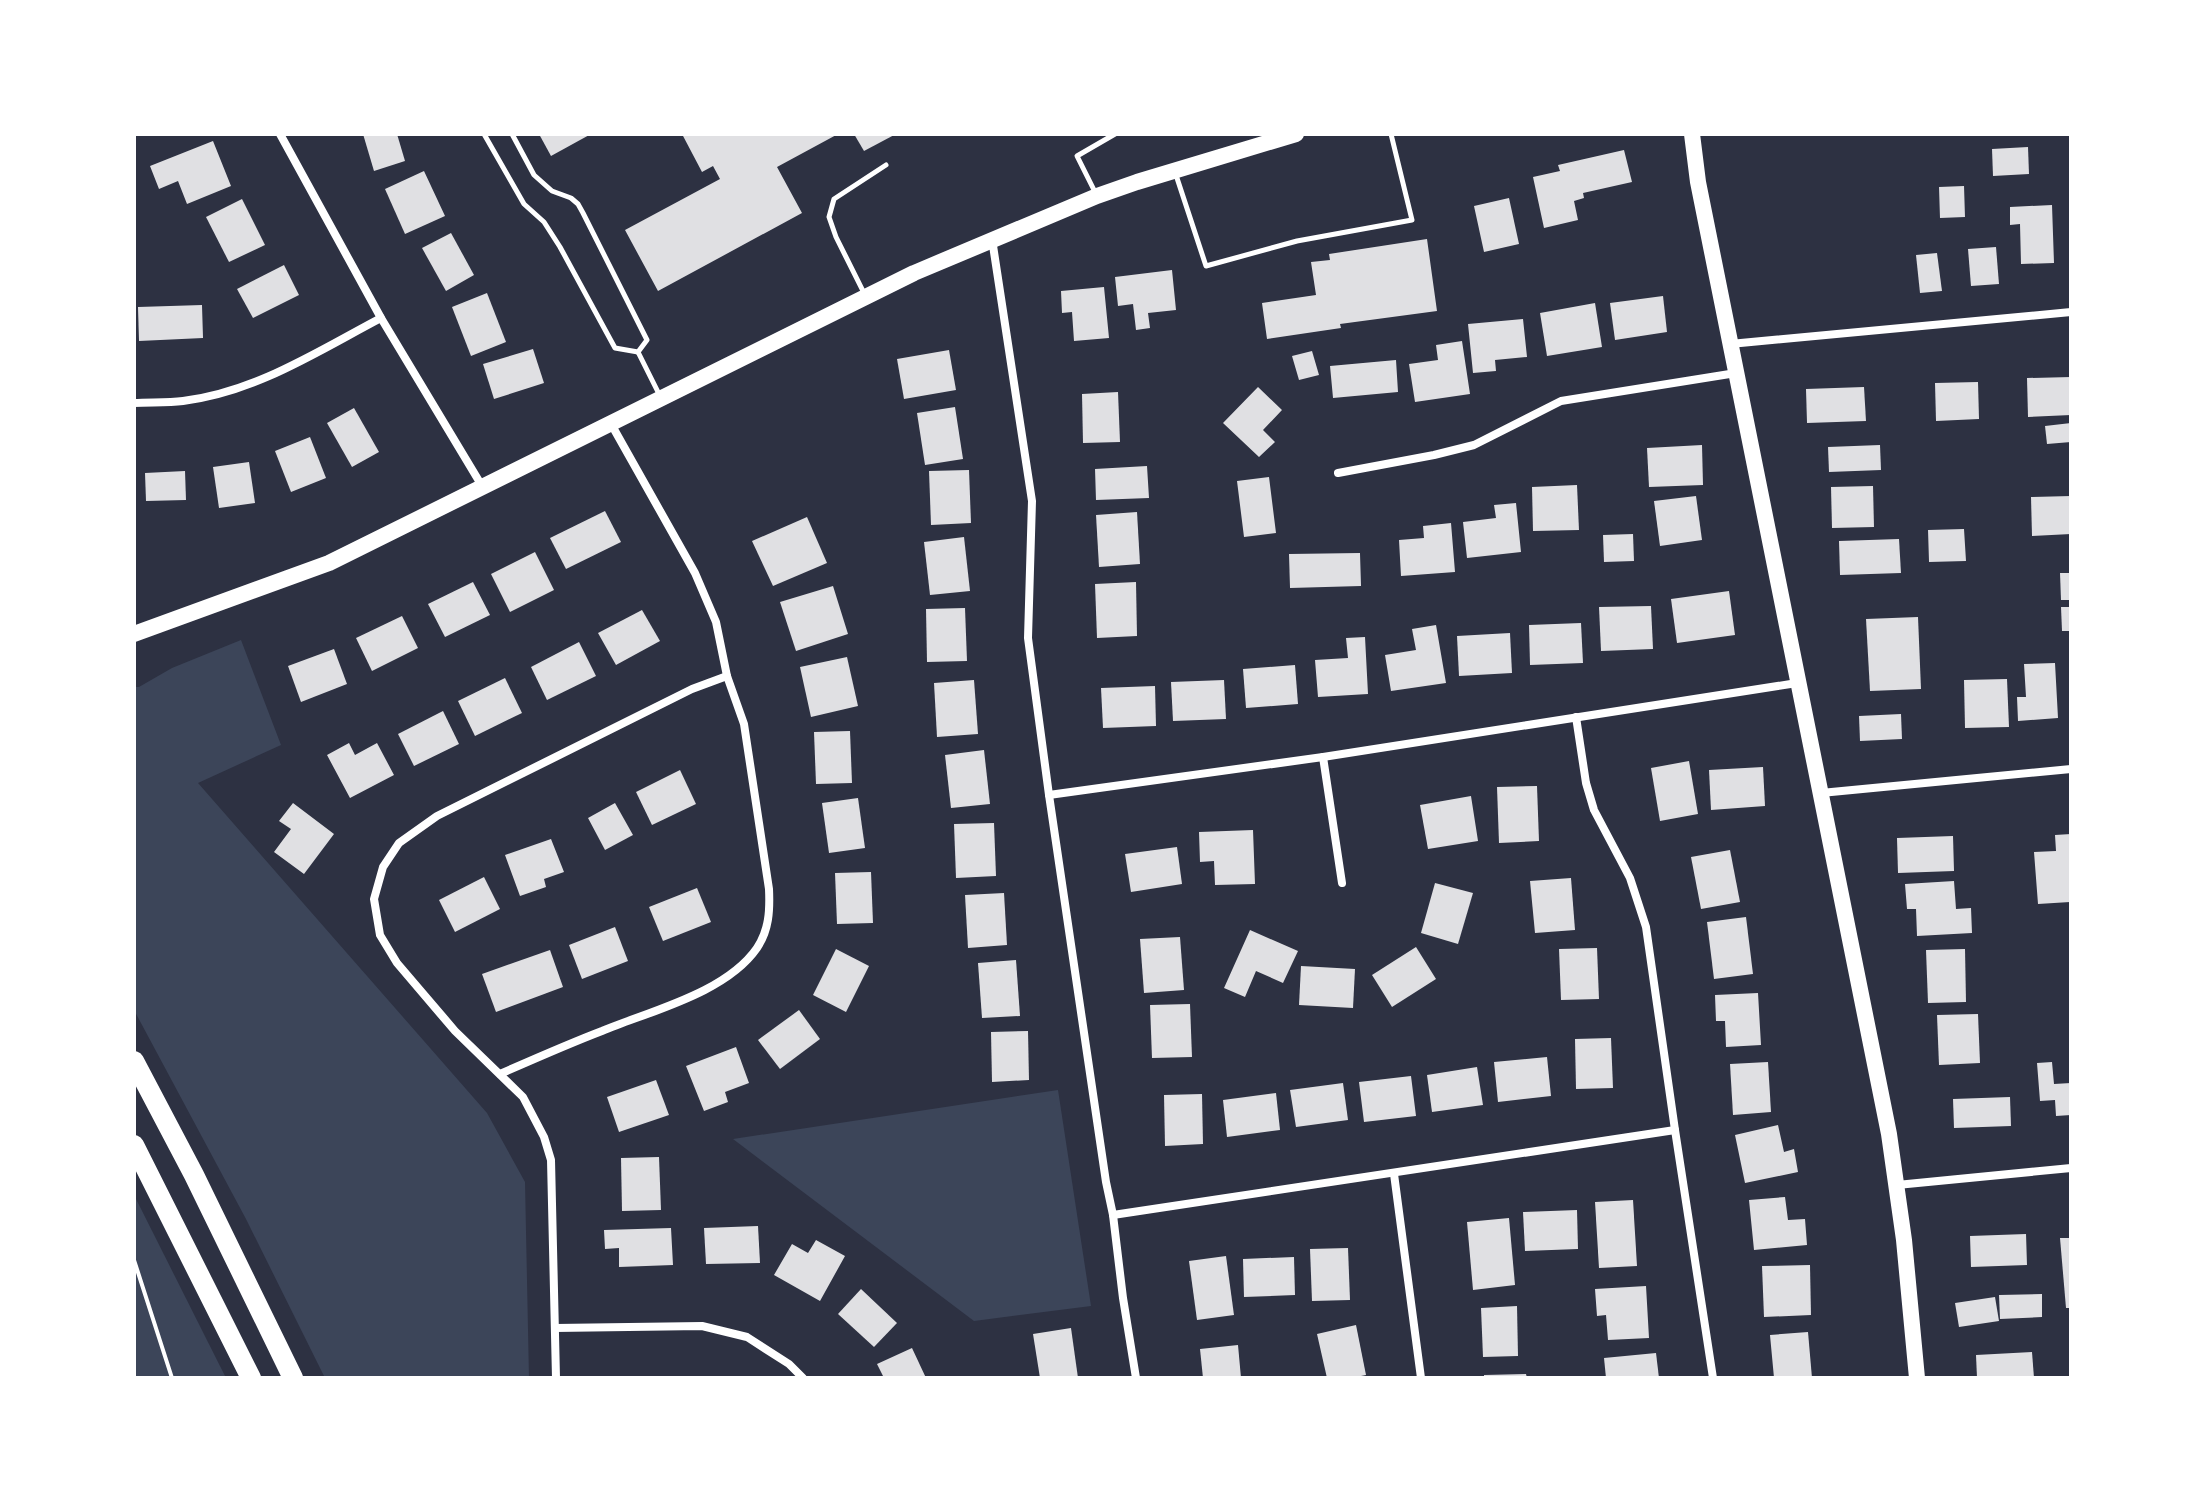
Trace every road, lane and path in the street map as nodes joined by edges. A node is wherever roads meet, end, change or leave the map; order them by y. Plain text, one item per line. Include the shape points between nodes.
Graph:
1 (280, 134) edge
2 (484, 134) edge
3 (512, 134) edge
4 (1115, 134) edge
5 (1296, 134) edge
6 (1391, 134) edge
7 (1692, 134) edge
8 (886, 165) dead end
9 (1174, 170) junction
10 (1097, 196) junction
11 (992, 239) junction
12 (865, 297) junction
13 (2071, 312) edge
14 (381, 318) junction
15 (1730, 344) junction
16 (638, 352) junction
17 (1736, 373) junction
18 (660, 397) junction
19 (134, 403) edge
20 (610, 422) junction
21 (1338, 473) dead end
22 (482, 486) junction
23 (134, 634) edge
24 (727, 676) junction
25 (1797, 683) junction
26 (1576, 717) junction
27 (1323, 757) junction
28 (2071, 769) edge
29 (1821, 793) junction
30 (1049, 795) junction
31 (1342, 883) dead end
32 (134, 1061) edge
33 (500, 1074) junction
34 (1675, 1130) junction
35 (134, 1145) edge
36 (2071, 1168) edge
37 (1394, 1174) junction
38 (1895, 1185) junction
39 (1113, 1215) junction
40 (134, 1260) edge
41 (555, 1328) junction
42 (172, 1378) edge
43 (251, 1378) edge
44 (293, 1378) edge
45 (556, 1378) edge
46 (803, 1378) edge
47 (1136, 1378) edge
48 (1421, 1378) edge
49 (1713, 1378) edge
50 (1917, 1378) edge

1 - 14 street
2 - 16 lane via 524,204 560,247 615,348
3 - 16 lane via 534,175 578,204 647,340
4 - 10 lane via 1077,156
5 - 9 main road
6 - 9 lane via 1412,220 1297,241 1206,266
7 - 15 main road
8 - 12 lane via 834,199 829,217
9 - 10 main road
10 - 11 main road
11 - 12 main road
11 - 30 street via 1032,501 1028,638
12 - 18 main road
13 - 15 street
14 - 19 street via 269,377 223,393
14 - 22 street
15 - 17 main road
16 - 18 lane
17 - 21 street via 1561,401 1474,445
17 - 25 main road
18 - 20 main road
20 - 22 main road
20 - 24 street via 695,573 716,622
22 - 23 main road via 329,563
24 - 33 street via 744,724 769,889 766,931 756,949 735,971 698,993
24 - 33 street via 437,816 399,843 383,867 374,899 380,935 455,1031
25 - 26 street
25 - 29 main road
26 - 27 street
26 - 34 street via 1594,810 1630,878 1646,927
27 - 30 street
27 - 31 street
28 - 29 street
29 - 38 main road
30 - 39 street
32 - 44 highway
33 - 41 street via 523,1097 551,1160
34 - 37 street
34 - 49 street
35 - 43 highway
36 - 38 street
37 - 39 street
37 - 48 street
38 - 50 main road
39 - 47 street
40 - 42 path
41 - 45 street
41 - 46 street via 702,1326 747,1337

